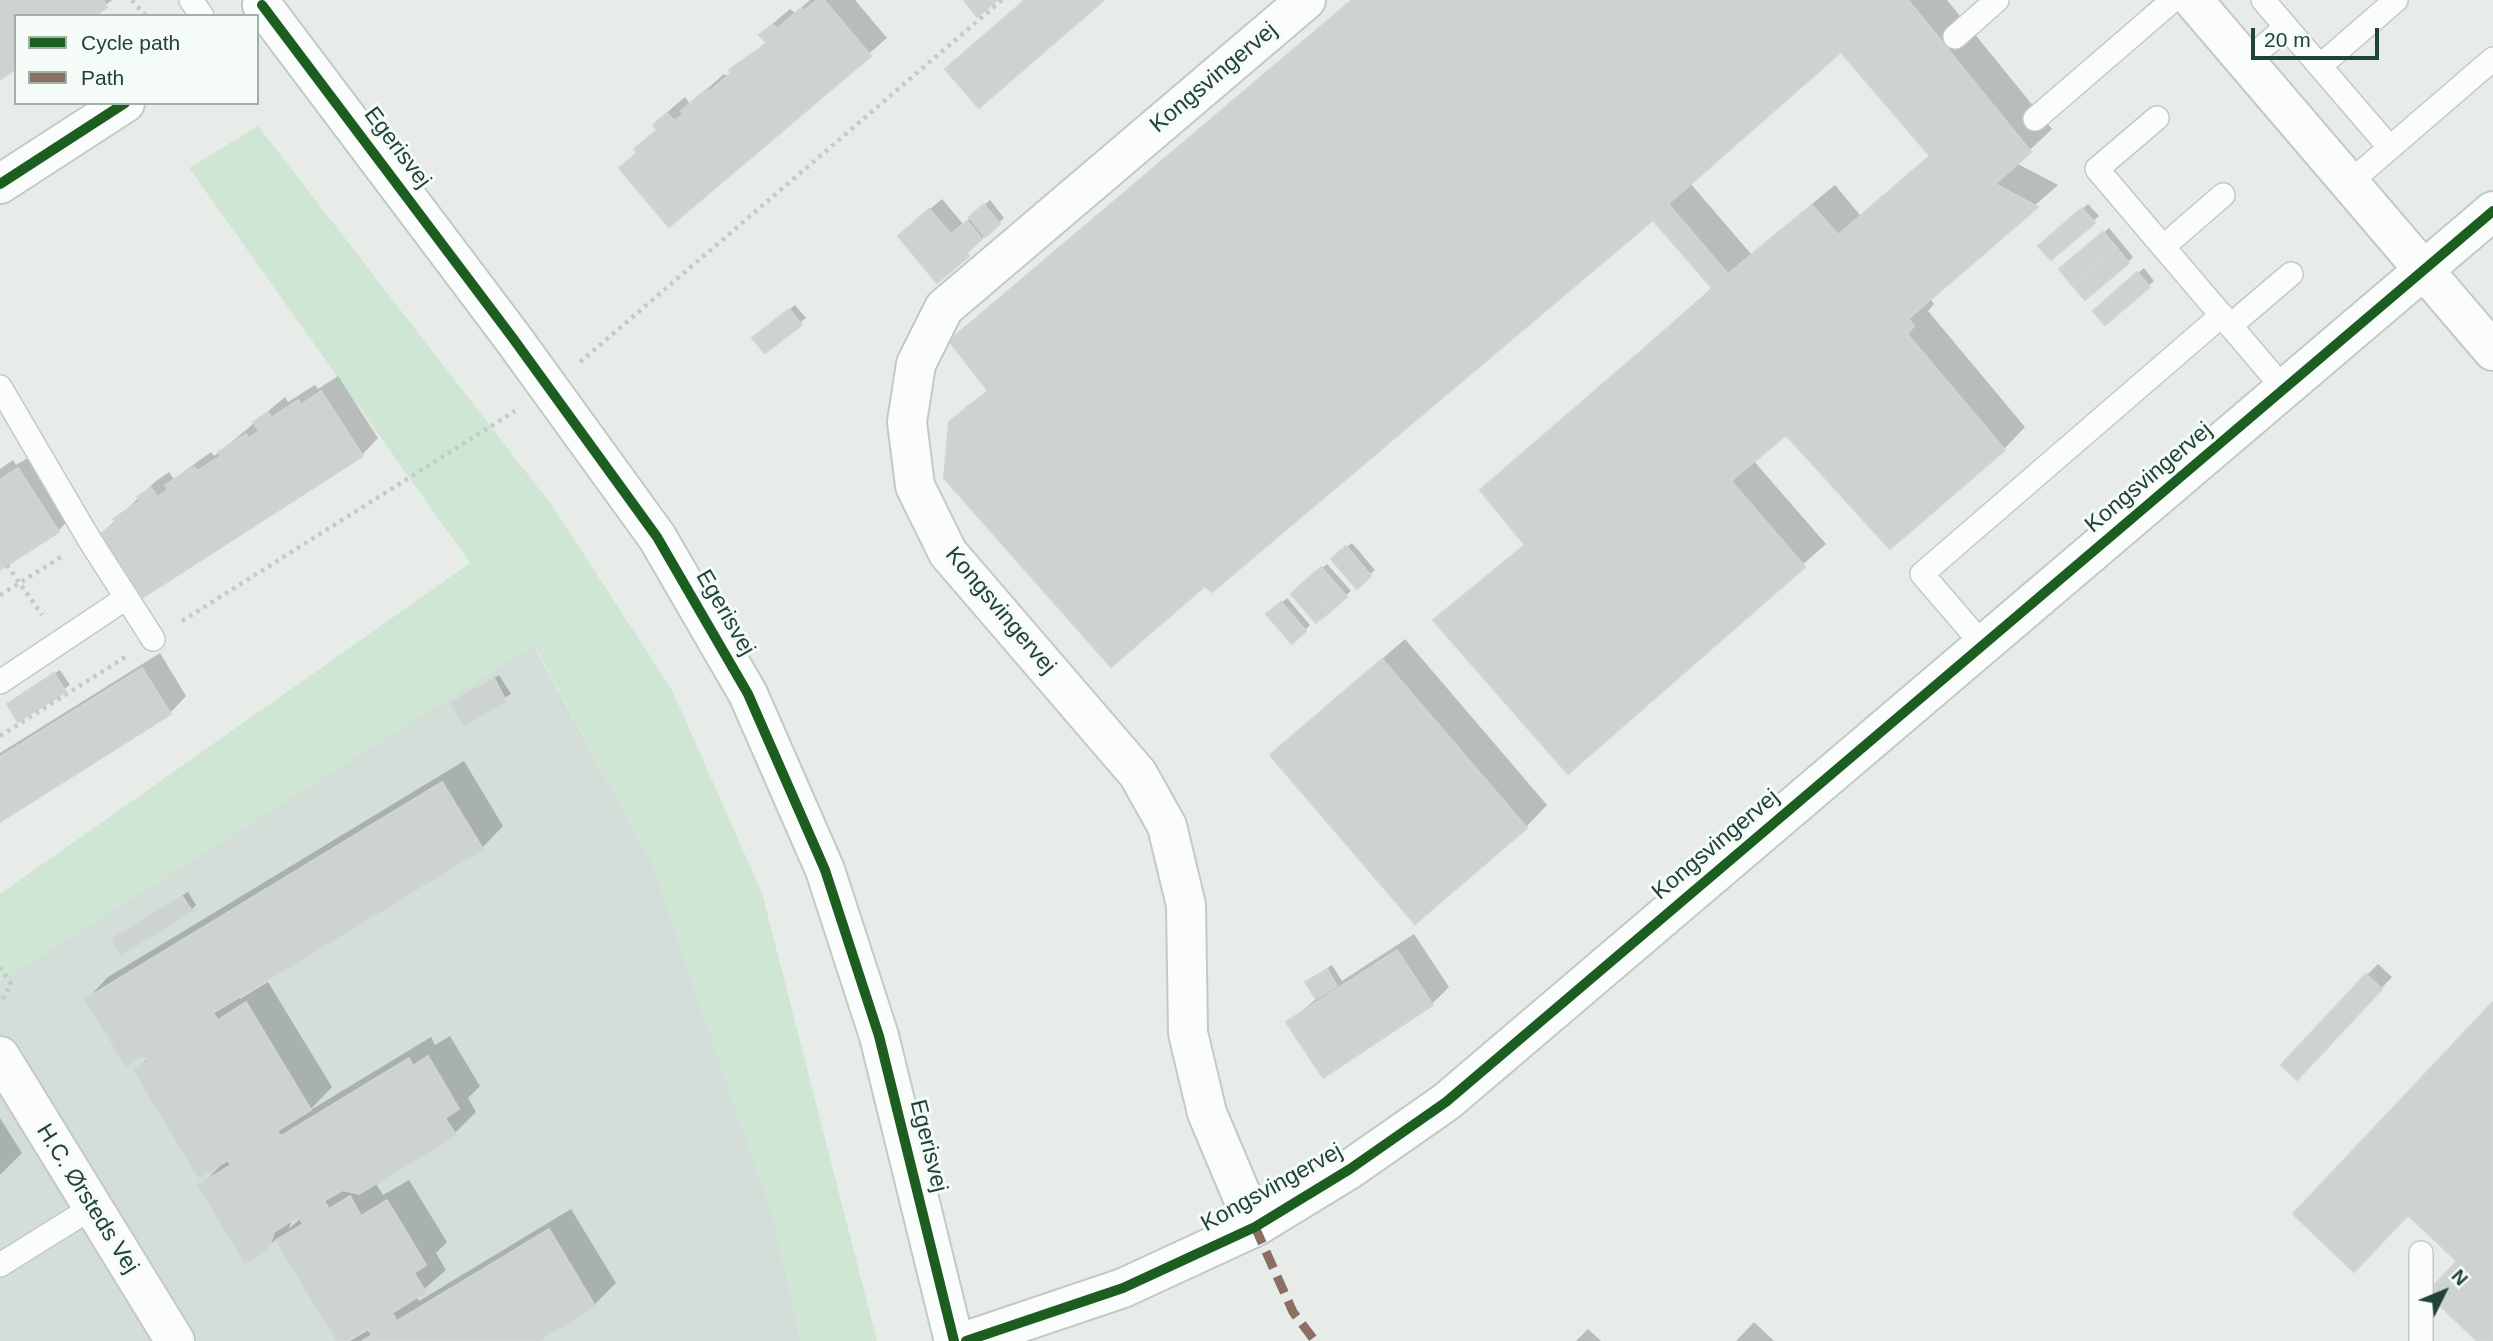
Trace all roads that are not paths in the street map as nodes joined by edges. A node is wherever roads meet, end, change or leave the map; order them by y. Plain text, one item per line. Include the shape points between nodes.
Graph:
1 (1306, 0) edge
2 (1997, 0) edge
3 (2174, 0) edge
4 (2193, 0) edge
5 (2263, 0) edge
6 (2396, 0) edge
7 (260, 7) edge
8 (2286, 27) junction
9 (1955, 37) dead end
10 (2493, 59) edge
11 (2246, 62) junction
12 (2320, 66) junction
13 (122, 105) edge
14 (2157, 118) dead end
15 (2035, 119) dead end
16 (2390, 148) junction
17 (2349, 183) junction
18 (0, 184) edge
19 (2223, 195) dead end
20 (2493, 211) edge
21 (2163, 247) junction
22 (2425, 272) junction
23 (2291, 274) dead end
24 (2226, 321) junction
25 (2493, 351) edge
26 (0, 387) edge
27 (2286, 390) junction
28 (127, 598) junction
29 (153, 639) dead end
30 (1984, 646) junction
31 (0, 682) edge
32 (0, 1056) edge
33 (93, 1207) junction
34 (1255, 1227) junction
35 (2421, 1253) dead end
36 (0, 1265) edge
37 (175, 1341) edge
38 (954, 1341) edge
39 (967, 1341) edge
40 (2421, 1341) edge

1 - 34 street, Kongsvingervej via 944,308 916,364 907,422 915,486 948,553 1138,774 1167,826 1186,905 1188,1033 1207,1113
2 - 9 lane
3 - 15 lane
4 - 11 street
5 - 8 lane
6 - 12 lane
7 - 38 street, Egerisvej via 504,326 657,537 748,694 825,870 879,1036
8 - 11 lane
8 - 12 lane
10 - 16 lane
11 - 17 street
12 - 16 lane
13 - 18 street
14 - 21 lane via 2097,169
16 - 17 lane
17 - 22 street
19 - 21 lane
20 - 22 street, Kongsvingervej
21 - 24 lane
22 - 25 street
22 - 27 street, Kongsvingervej
23 - 24 lane
24 - 27 lane
24 - 30 lane via 1922,574
26 - 28 lane
27 - 30 street, Kongsvingervej
28 - 29 lane
28 - 31 lane
30 - 34 street, Kongsvingervej via 1446,1102
32 - 33 street, H.C. Ørsteds Vej
33 - 36 lane
33 - 37 street, H.C. Ørsteds Vej
34 - 39 street, Kongsvingervej via 1123,1288
35 - 40 lane

